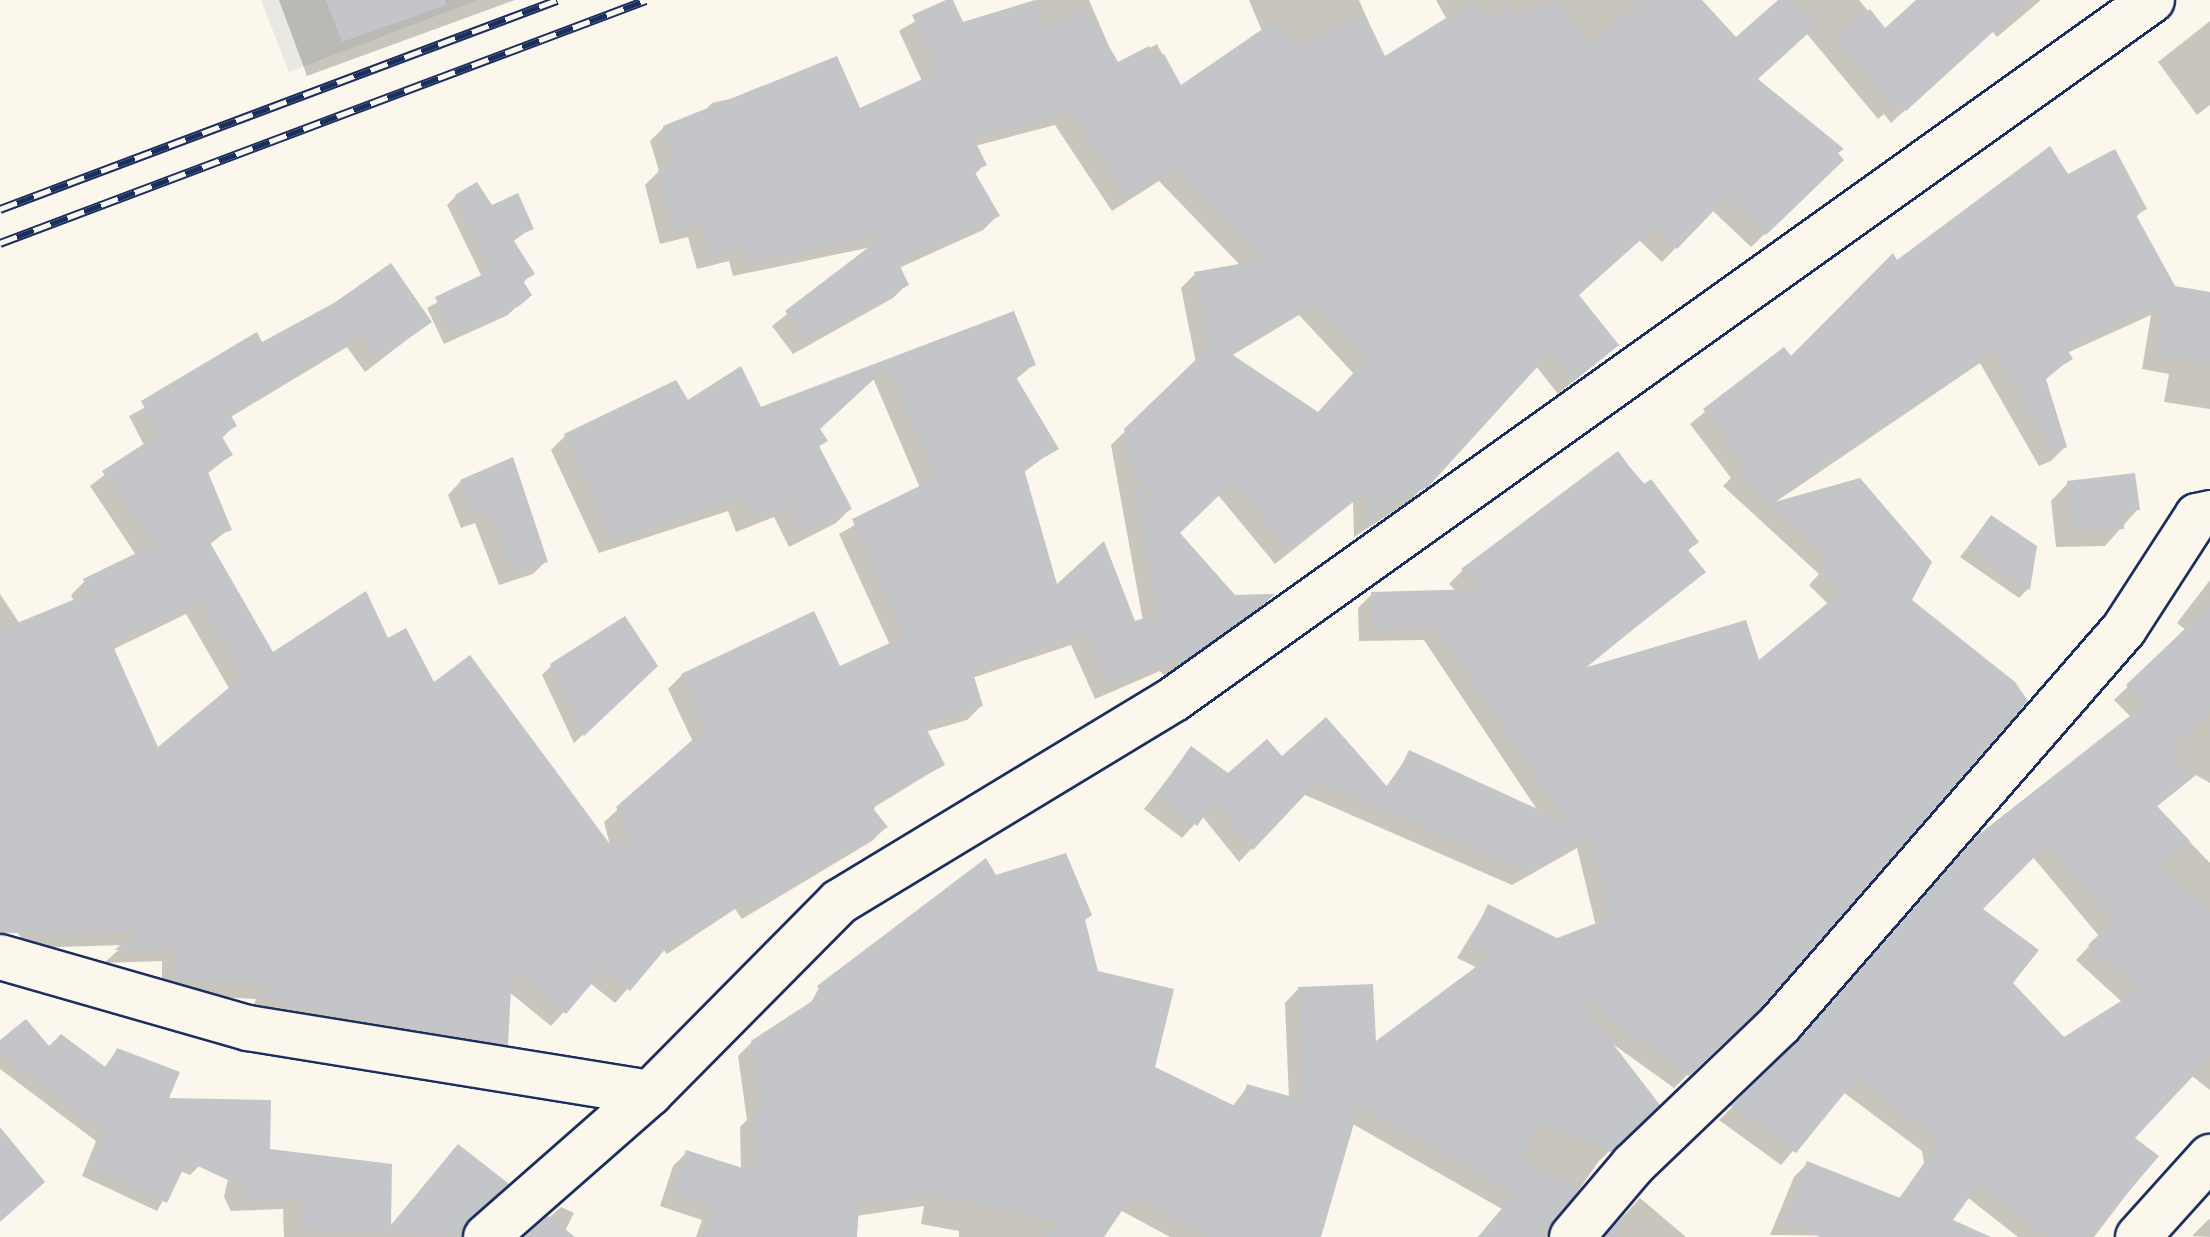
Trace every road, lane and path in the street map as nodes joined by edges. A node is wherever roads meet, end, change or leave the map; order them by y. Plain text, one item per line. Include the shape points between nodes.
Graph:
1 (2152, 0) edge
2 (2210, 513) edge
3 (0, 957) edge
4 (650, 1093) junction
5 (2210, 1157) edge
6 (486, 1237) edge
7 (1572, 1237) edge
8 (2138, 1237) edge

1 - 4 street via 1174,699 839,902
2 - 7 street via 2197,516 2124,629 1780,1024 1633,1165
3 - 4 street via 248,1028
4 - 6 street
5 - 8 street

